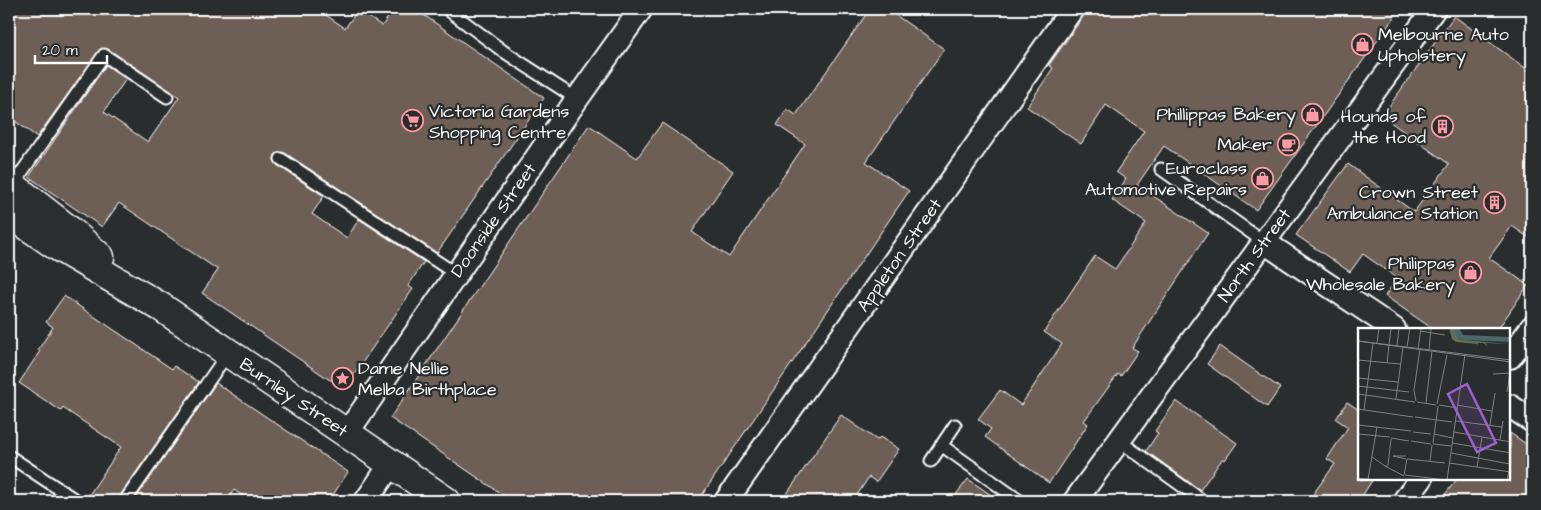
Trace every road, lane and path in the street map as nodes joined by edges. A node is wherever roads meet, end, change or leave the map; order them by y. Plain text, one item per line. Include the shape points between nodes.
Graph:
1 (447, 9) edge
2 (641, 9) edge
3 (1072, 9) edge
4 (1434, 9) edge
5 (167, 97) dead end
6 (577, 99) junction
7 (281, 160) dead end
8 (1160, 170) dead end
9 (10, 185) edge
10 (9, 213) edge
11 (1264, 242) junction
12 (456, 274) junction
13 (142, 294) junction
14 (1532, 327) edge
15 (1393, 328) edge
16 (228, 353) junction
17 (1511, 356) edge
18 (1511, 407) edge
19 (1532, 421) edge
20 (955, 425) dead end
21 (347, 433) junction
22 (1118, 440) junction
23 (941, 445) junction
24 (9, 456) edge
25 (931, 461) dead end
26 (391, 464) junction
27 (1420, 480) edge
28 (77, 501) edge
29 (125, 501) edge
30 (366, 501) edge
31 (446, 501) edge
32 (726, 501) edge
33 (1020, 501) edge
34 (1075, 501) edge
35 (1204, 501) edge
36 (1404, 501) edge

1 - 6 lane via 503,51
2 - 6 street, Doonside Street
3 - 32 street, Appleton Street
4 - 11 street, North Street
5 - 9 lane via 104,55
6 - 12 street, Doonside Street
7 - 12 lane
8 - 11 lane
9 - 13 main road, Burnley Street via 73,233
10 - 13 main road, Burnley Street via 55,245
11 - 15 street
11 - 22 street, North Street
12 - 21 street, Doonside Street
13 - 16 main road, Burnley Street
14 - 17 street
16 - 21 main road, Burnley Street
16 - 29 lane
18 - 19 street
20 - 23 lane
21 - 26 main road, Burnley Street
22 - 34 street, North Street
22 - 35 lane
23 - 25 lane
23 - 33 lane
24 - 28 lane
26 - 30 street
26 - 31 main road, Burnley Street
27 - 36 street

